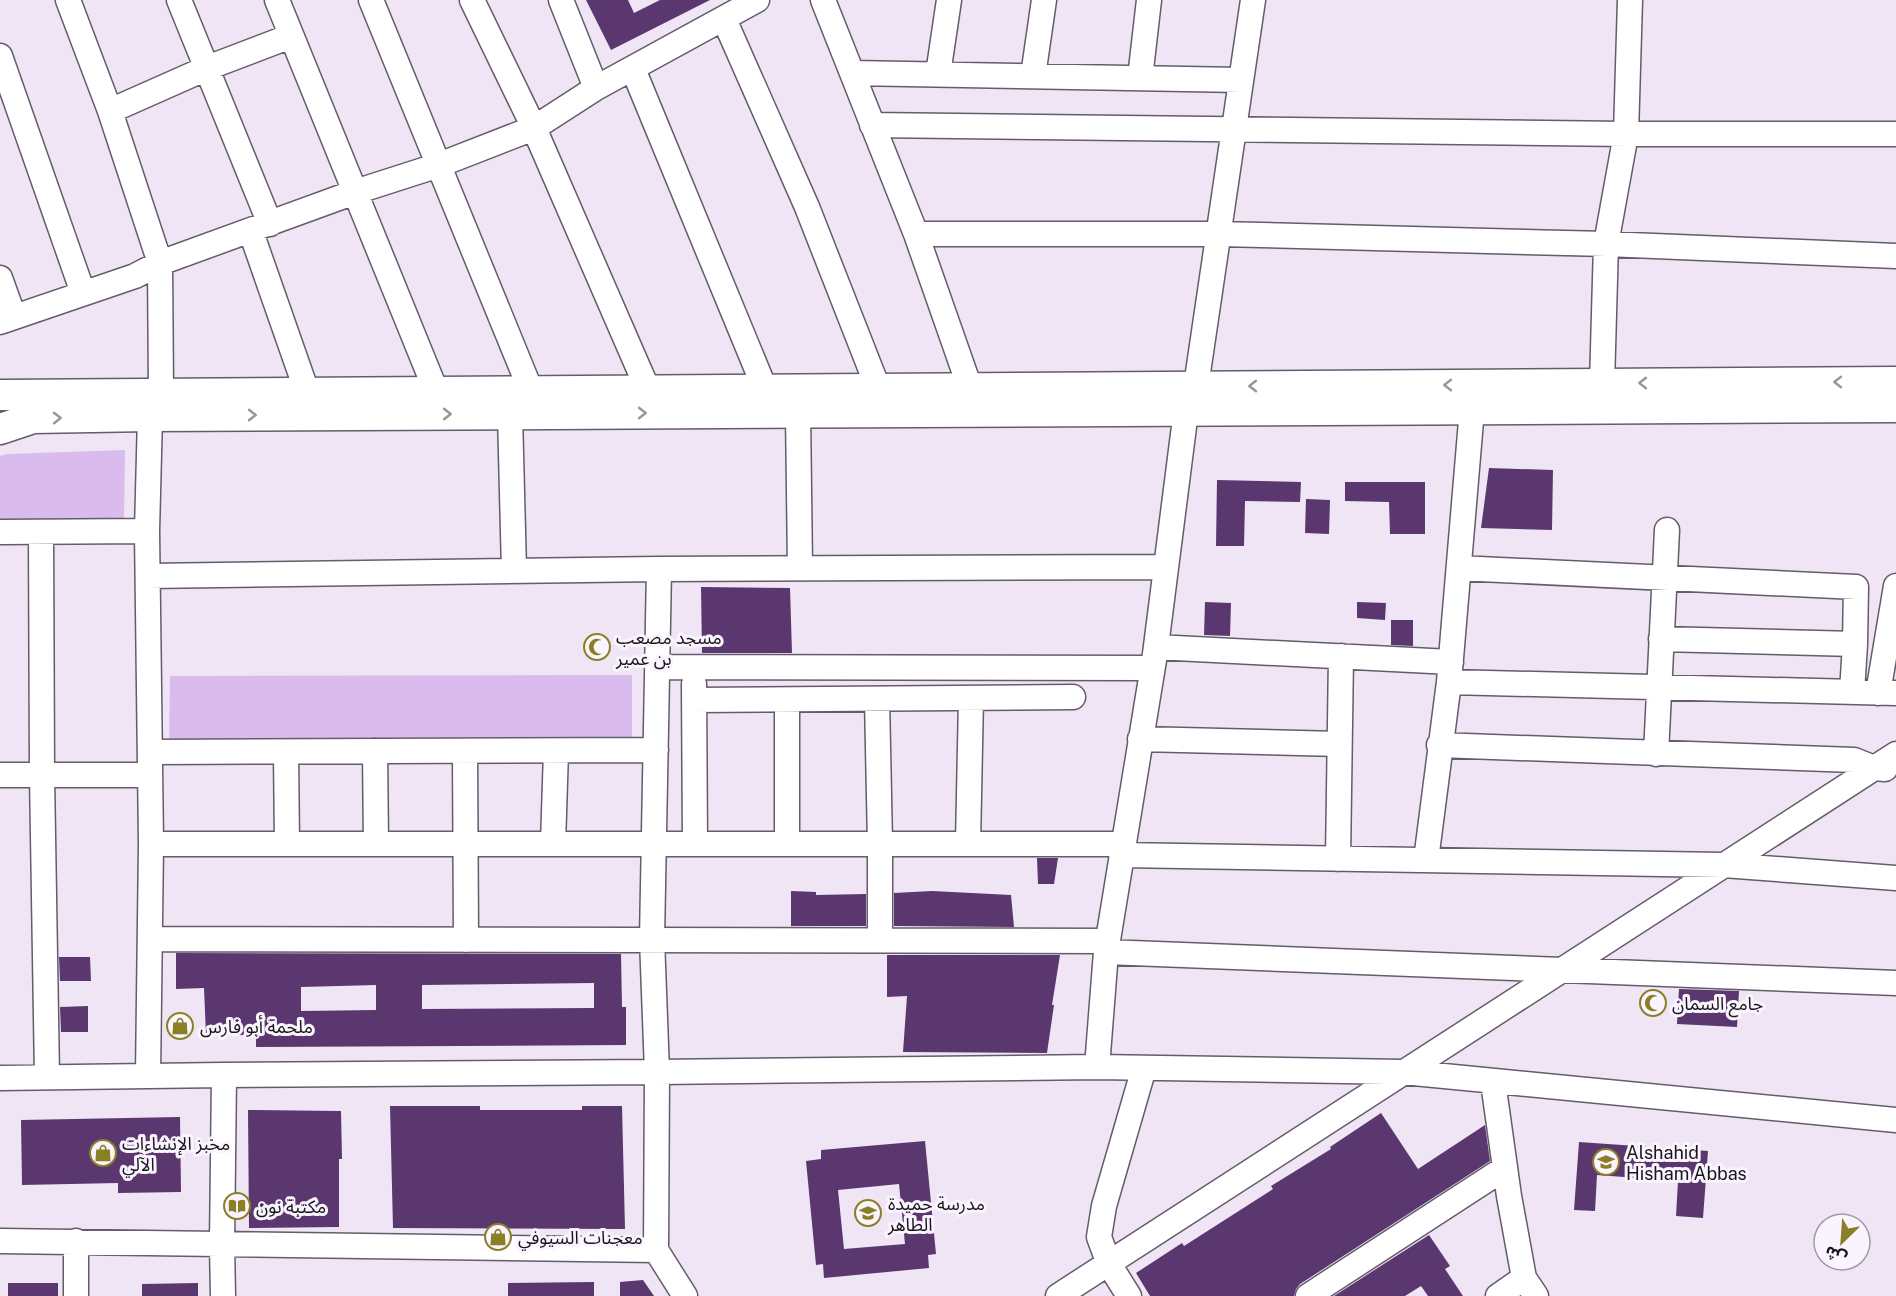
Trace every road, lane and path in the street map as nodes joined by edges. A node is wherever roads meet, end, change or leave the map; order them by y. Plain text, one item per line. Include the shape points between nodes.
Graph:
1 (68, 0) edge
2 (179, 0) edge
3 (371, 0) edge
4 (561, 0) edge
5 (757, 0) edge
6 (823, 0) edge
7 (949, 0) edge
8 (1044, 0) edge
9 (1149, 0) edge
10 (1253, 0) edge
11 (1629, 0) edge
12 (478, 2) edge
13 (284, 3) edge
14 (724, 19) junction
15 (291, 36) junction
16 (0, 56) edge
17 (207, 68) junction
18 (633, 69) junction
19 (852, 73) junction
20 (938, 74) junction
21 (1033, 76) junction
22 (1140, 78) junction
23 (1241, 80) junction
24 (596, 88) junction
25 (110, 111) junction
26 (872, 125) junction
27 (534, 128) junction
28 (1234, 129) junction
29 (1626, 134) junction
30 (1896, 134) edge
31 (439, 165) junction
32 (355, 192) junction
33 (261, 228) junction
34 (916, 234) junction
35 (1219, 234) junction
36 (1606, 244) junction
37 (1896, 256) edge
38 (160, 263) junction
39 (0, 278) edge
40 (83, 293) junction
41 (7, 319) edge
42 (1896, 382) edge
43 (1602, 384) junction
44 (878, 388) junction
45 (970, 388) junction
46 (765, 389) junction
47 (648, 390) junction
48 (436, 391) junction
49 (531, 391) junction
50 (307, 392) junction
51 (0, 395) edge
52 (1191, 398) junction
53 (155, 404) junction
54 (1896, 407) edge
55 (1472, 409) junction
56 (798, 412) junction
57 (510, 414) junction
58 (0, 429) edge
59 (1667, 530) dead end
60 (147, 531) junction
61 (0, 532) edge
62 (42, 532) junction
63 (1165, 567) junction
64 (800, 568) junction
65 (1459, 568) junction
66 (659, 569) junction
67 (514, 571) junction
68 (148, 576) junction
69 (1664, 578) junction
70 (1896, 586) edge
71 (1661, 639) junction
72 (1855, 644) junction
73 (1341, 656) junction
74 (1154, 657) junction
75 (658, 668) junction
76 (693, 668) junction
77 (1450, 672) junction
78 (1659, 687) junction
79 (1852, 692) junction
80 (1887, 693) edge
81 (1073, 697) dead end
82 (970, 698) junction
83 (877, 699) junction
84 (694, 700) junction
85 (787, 700) junction
86 (1140, 740) junction
87 (1339, 744) junction
88 (1439, 745) junction
89 (556, 750) junction
90 (656, 750) junction
91 (375, 751) junction
92 (465, 751) junction
93 (286, 752) junction
94 (1656, 754) junction
95 (1896, 754) edge
96 (150, 764) junction
97 (1885, 769) edge
98 (42, 775) junction
99 (0, 776) edge
100 (151, 844) junction
101 (287, 844) junction
102 (376, 844) junction
103 (465, 844) junction
104 (553, 844) junction
105 (655, 844) junction
106 (695, 844) junction
107 (787, 844) junction
108 (880, 844) junction
109 (968, 844) junction
110 (1122, 850) junction
111 (1338, 859) junction
112 (1426, 860) junction
113 (1723, 865) junction
114 (1896, 878) edge
115 (150, 939) junction
116 (652, 939) junction
117 (466, 940) junction
118 (880, 940) junction
119 (1106, 946) junction
120 (1563, 970) junction
121 (1896, 983) edge
122 (1097, 1067) junction
123 (1144, 1068) junction
124 (657, 1072) junction
125 (1403, 1072) junction
126 (224, 1075) junction
127 (148, 1076) junction
128 (47, 1077) junction
129 (0, 1078) edge
130 (1493, 1082) junction
131 (1896, 1120) edge
132 (1505, 1168) junction
133 (0, 1241) edge
134 (76, 1241) junction
135 (222, 1245) junction
136 (656, 1250) junction
137 (1108, 1264) junction
138 (1530, 1287) edge
139 (76, 1296) edge
140 (224, 1296) edge
141 (685, 1296) edge
142 (1058, 1296) edge
143 (1129, 1296) edge
144 (1308, 1296) edge
145 (1498, 1296) edge

1 - 25 street
2 - 17 street
3 - 31 street
4 - 24 street
5 - 14 street
6 - 19 street
7 - 20 street
8 - 21 street
9 - 22 street
10 - 23 street
11 - 29 street
12 - 27 street
13 - 15 street
14 - 18 street
14 - 44 street via 807,207
15 - 17 street
15 - 32 street
16 - 40 street
17 - 25 street
17 - 33 street
18 - 24 street
18 - 46 street
19 - 20 street
19 - 26 street
20 - 21 street
21 - 22 street
22 - 23 street
23 - 28 street
24 - 27 street
25 - 38 street
26 - 28 street
26 - 34 street
27 - 31 street
27 - 47 street
28 - 29 street
28 - 35 street
29 - 30 street
29 - 36 street
31 - 32 street
31 - 49 street
32 - 33 street
32 - 48 street
33 - 38 street
33 - 50 street
34 - 35 street
34 - 45 street
35 - 36 street
35 - 52 street
36 - 37 street
36 - 43 street
38 - 40 street via 135,276
38 - 53 street
39 - 41 street
40 - 41 street
42 -> 43 main road
43 -> 52 main road
44 - 45 main road
44 - 46 main road
45 - 52 main road
46 - 47 main road
47 - 49 main road
48 - 49 main road
48 - 50 main road
50 - 53 main road
51 - 53 main road
52 - 55 main road
52 - 56 main road
52 - 63 street
53 -> 57 main road
58 -> 53 main road via 33,418
53 - 60 street
54 - 55 main road
55 - 65 street
57 -> 56 main road
56 - 64 street
57 - 67 street
59 - 69 street
60 - 62 street
60 - 68 street
61 - 62 street
62 - 98 street
63 - 64 street
63 - 74 street
64 - 66 street
65 - 69 street
65 - 77 street
66 - 67 street
66 - 75 street
67 - 68 street
68 - 96 street
69 - 71 street
69 - 72 street via 1856,586
70 - 80 street
71 - 72 street
71 - 78 street
72 - 79 street
73 - 74 street
73 - 77 street
73 - 87 street
74 - 76 street
74 - 86 street
75 - 76 street
75 - 90 street
76 - 84 street
77 - 78 street
77 - 88 street
78 - 79 street
78 - 94 street
79 - 80 street
81 - 82 street
82 - 83 street
82 - 109 street
83 - 85 street
83 - 108 street
84 - 85 street
84 - 106 street
85 - 107 street
86 - 87 street
86 - 110 street
87 - 111 street
88 - 94 street
88 - 112 street
89 - 90 street
89 - 92 street
89 - 104 street
90 - 105 street
91 - 92 street
91 - 93 street
91 - 102 street
92 - 103 street
93 - 96 street
93 - 101 street
94 - 97 street via 1854,760
95 - 97 street
96 - 98 street
96 - 100 street
97 - 113 street
98 - 99 street
98 - 128 street
100 - 101 street
100 - 115 street
101 - 102 street
102 - 103 street
103 - 104 street
103 - 117 street
104 - 105 street
105 - 106 street
105 - 116 street
106 - 107 street
107 - 108 street
108 - 109 street
108 - 118 street
109 - 110 street
110 - 111 street
110 - 119 street
111 - 112 street
112 - 113 street
113 - 114 street
113 - 120 street
115 - 117 street
115 - 127 street
116 - 117 street
116 - 118 street
116 - 124 street
118 - 119 street
119 - 120 street
119 - 122 street
120 - 121 street
120 - 125 street
122 - 123 street
122 - 124 street
123 - 125 street
123 - 137 street via 1104,1206 1099,1237
124 - 126 street
124 - 136 street
125 - 130 street
125 - 137 street
126 - 127 street
126 - 135 street
127 - 128 street
128 - 129 street
130 - 131 street
130 - 132 street
132 - 138 street
132 - 144 street
133 - 134 street
134 - 135 street
134 - 139 street
135 - 136 street
135 - 140 street
136 - 141 street
137 - 142 street
137 - 143 street
138 - 145 street

